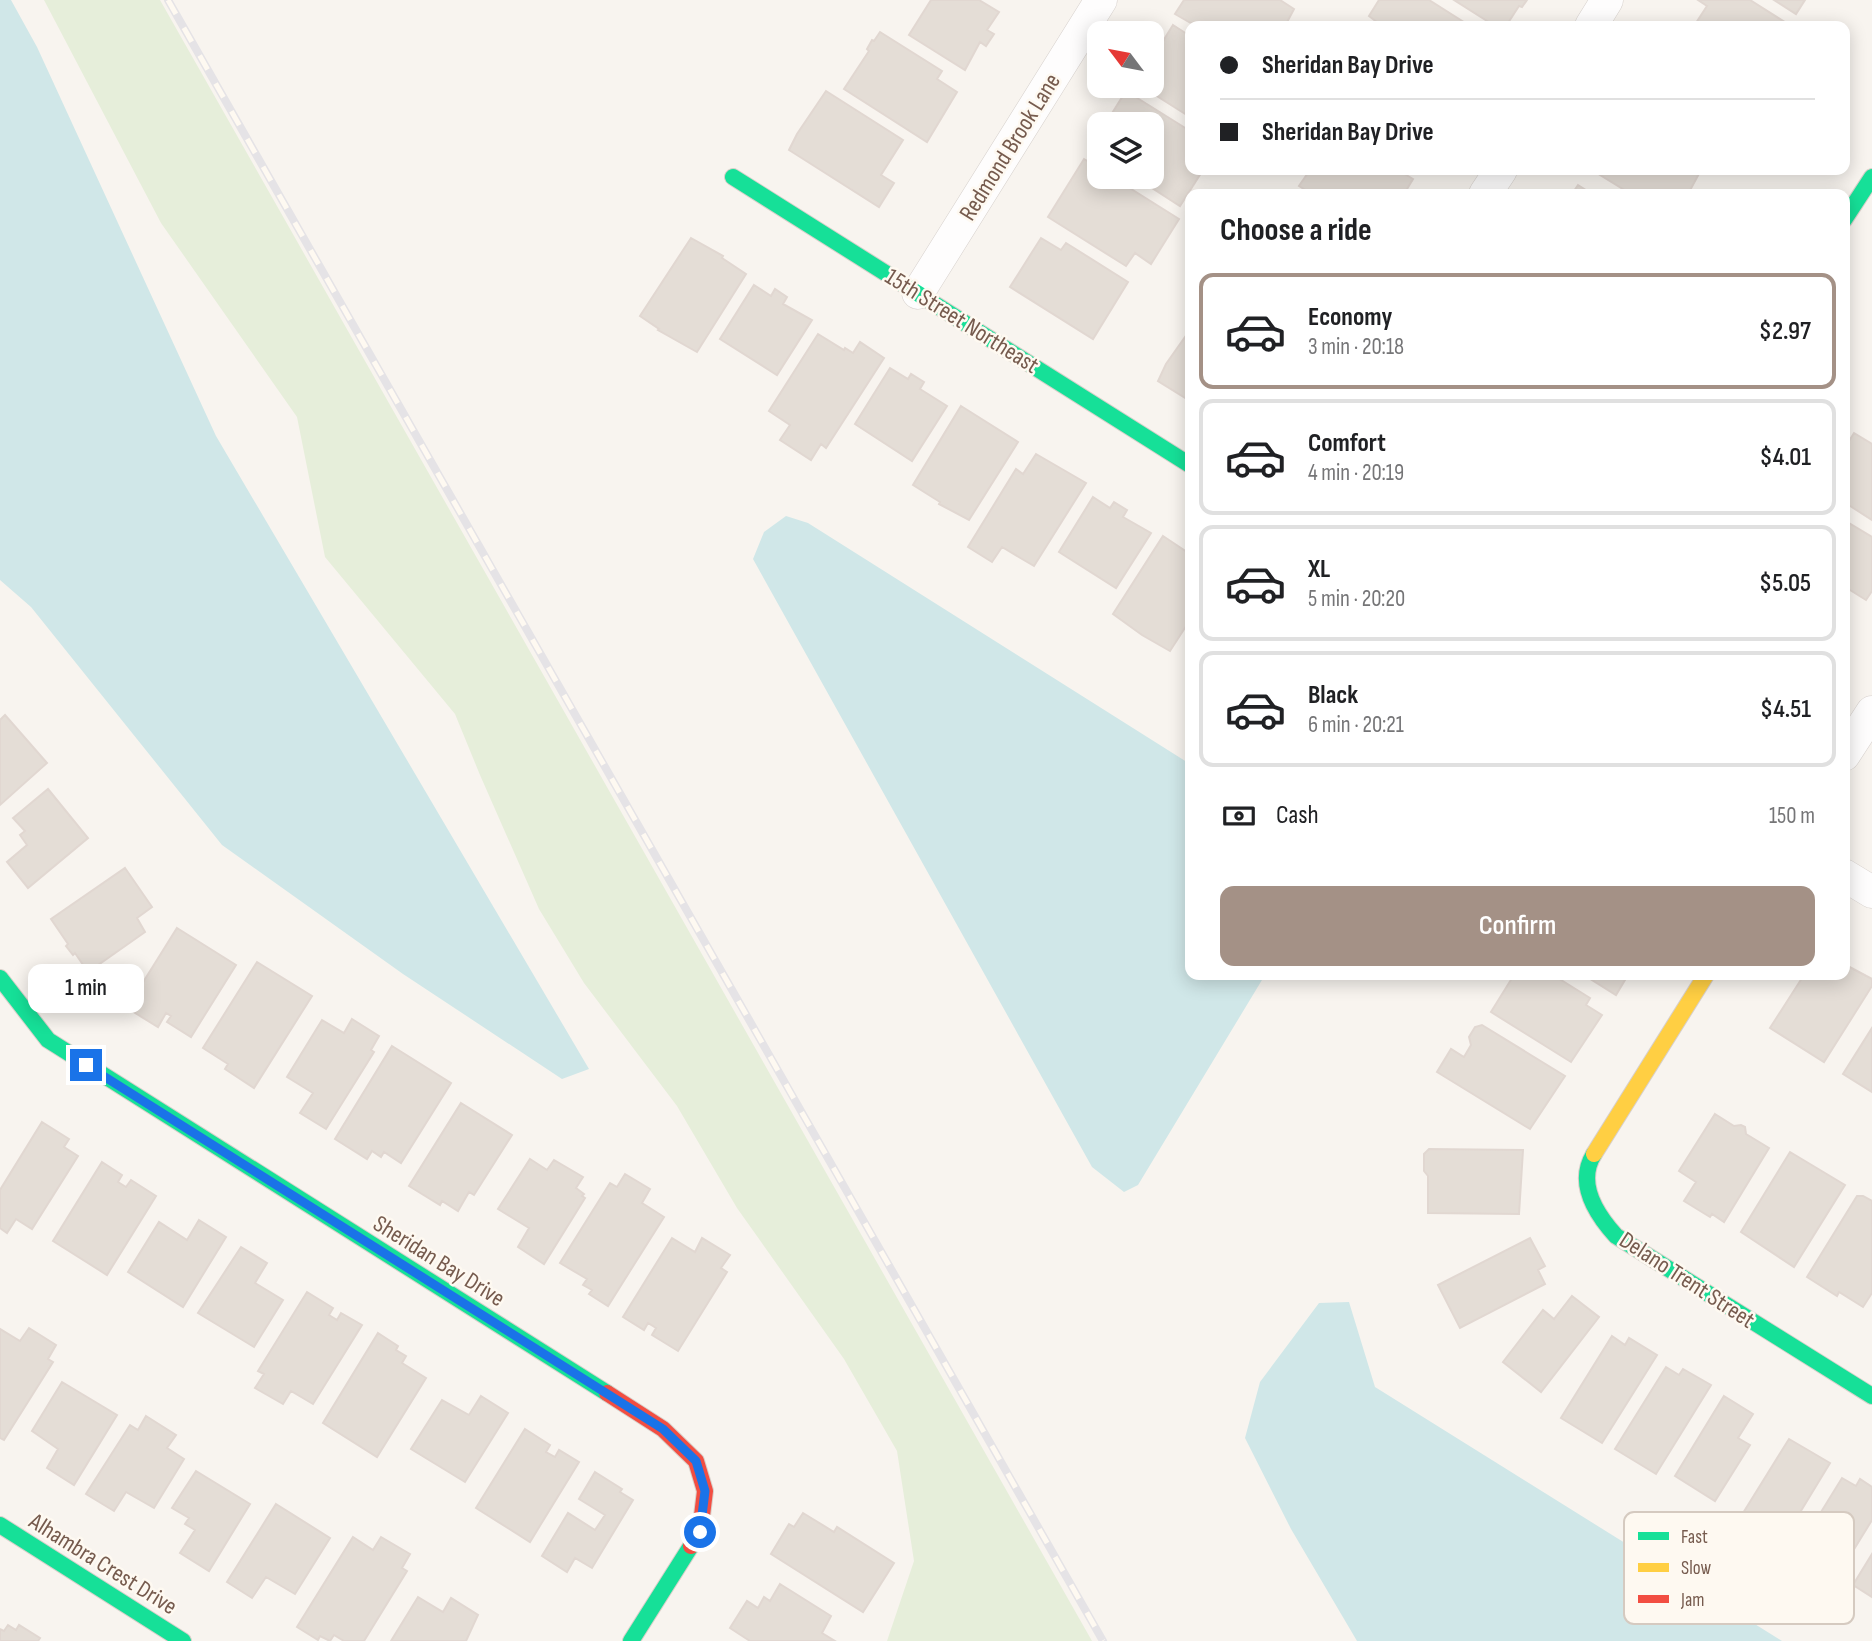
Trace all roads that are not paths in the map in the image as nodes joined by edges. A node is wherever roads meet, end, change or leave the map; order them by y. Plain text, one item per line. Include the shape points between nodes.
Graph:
1 (1101, 0) edge
2 (1607, 0) edge
3 (1594, 21) edge
4 (733, 177) dead end
5 (1872, 177) edge
6 (1850, 211) edge
7 (918, 293) junction
8 (1185, 462) edge
9 (1872, 712) edge
10 (1850, 746) edge
11 (1850, 879) edge
12 (1872, 892) edge
13 (0, 978) edge
14 (1703, 980) edge
15 (1872, 1396) edge
16 (0, 1525) edge
17 (183, 1641) edge
18 (631, 1641) edge

1 - 7 street, Redmond Brook Lane
2 - 3 street
4 - 7 street, 15th Street Northeast
5 - 6 street
7 - 8 street, 15th Street Northeast
9 - 10 street
11 - 12 street
13 - 18 street, Sheridan Bay Drive via 48,1040 663,1429 696,1461 705,1491 700,1532
14 - 15 street, Delano Trent Street via 1591,1159 1586,1183 1599,1217 1616,1236
16 - 17 street, Alhambra Crest Drive

